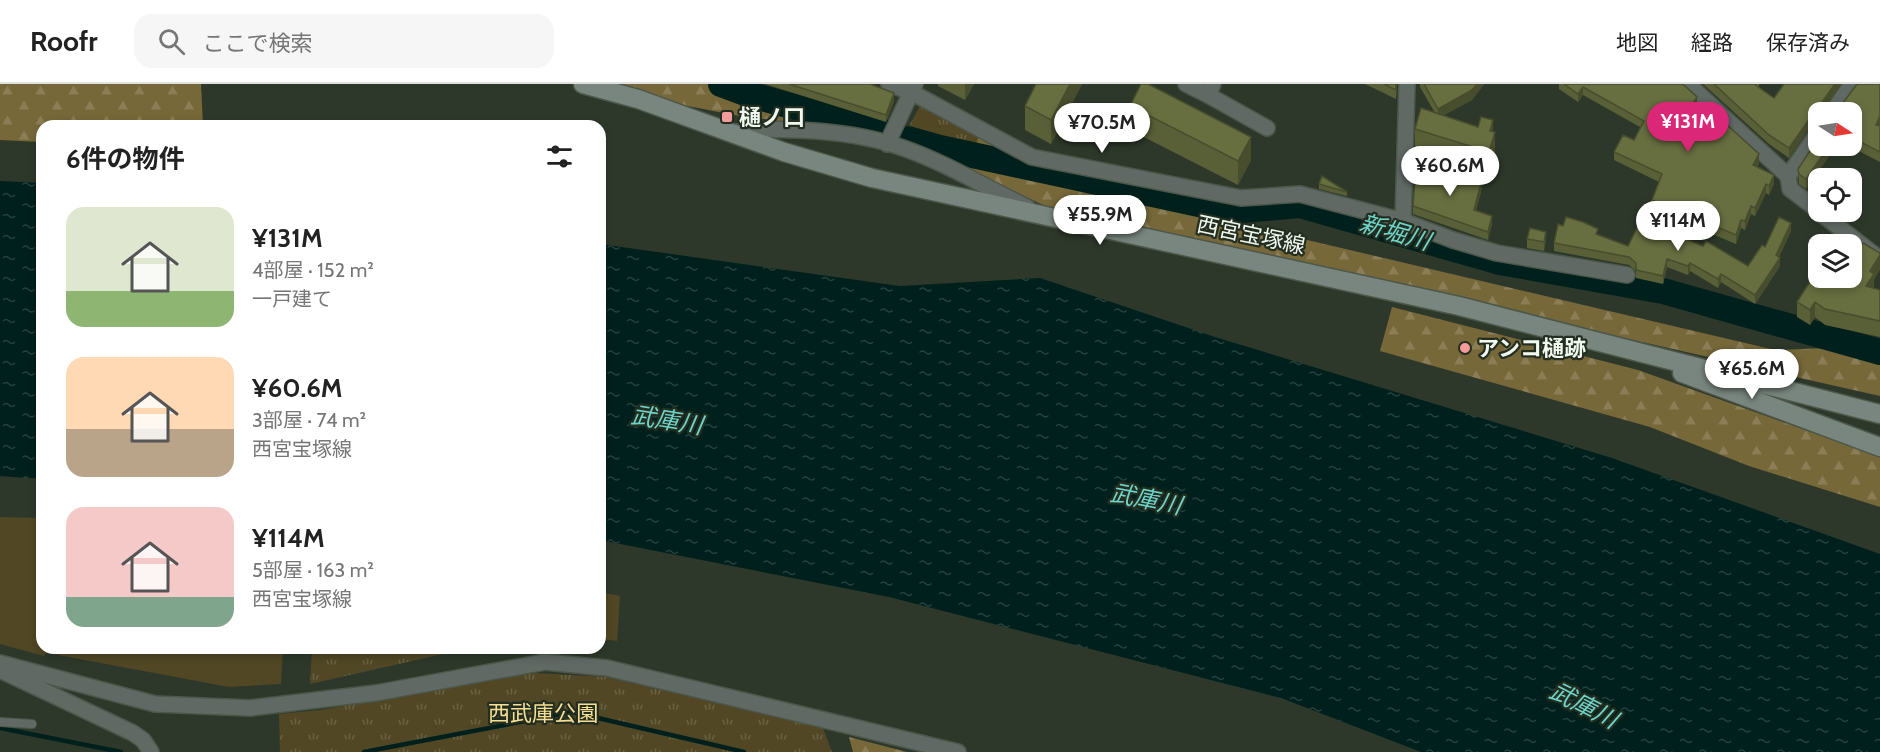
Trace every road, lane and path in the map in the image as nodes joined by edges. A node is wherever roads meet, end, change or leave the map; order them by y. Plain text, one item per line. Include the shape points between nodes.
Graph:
1 (583, 84) edge
2 (889, 84) edge
3 (1186, 84) edge
4 (1407, 84) edge
5 (1688, 84) edge
6 (1852, 84) edge
7 (913, 88) edge
8 (1210, 90) edge
9 (1839, 102) edge
10 (1267, 128) dead end
11 (731, 132) junction
12 (887, 144) junction
13 (1808, 147) edge
14 (1788, 176) junction
15 (1808, 203) edge
16 (1048, 217) junction
17 (1403, 221) junction
18 (1833, 222) edge
19 (1880, 259) edge
20 (1627, 275) dead end
21 (1633, 353) junction
22 (1880, 414) edge
23 (1880, 447) edge
24 (0, 663) edge
25 (0, 670) edge
26 (0, 722) edge
27 (32, 724) dead end
28 (151, 752) edge
29 (958, 752) edge

1 - 11 main road, 西宮宝塚線
2 - 7 street
3 - 8 street
4 - 17 street
5 - 14 street
6 - 9 street
7 - 12 street
7 - 17 street via 1032,157 1241,198 1300,194
8 - 10 street
11 - 12 street via 760,128 860,137
11 - 16 main road, 西宮宝塚線 via 872,178
12 - 16 street
13 - 14 street
14 - 15 street via 1790,189
16 - 21 main road, 西宮宝塚線 via 1459,306
17 - 20 street via 1497,253
18 - 19 street
21 - 22 main road, 西宮宝塚線
21 - 23 main road, 西宮宝塚線
24 - 29 street via 155,704 250,708 376,693 545,662 607,668
25 - 28 street via 134,733
26 - 27 lane

